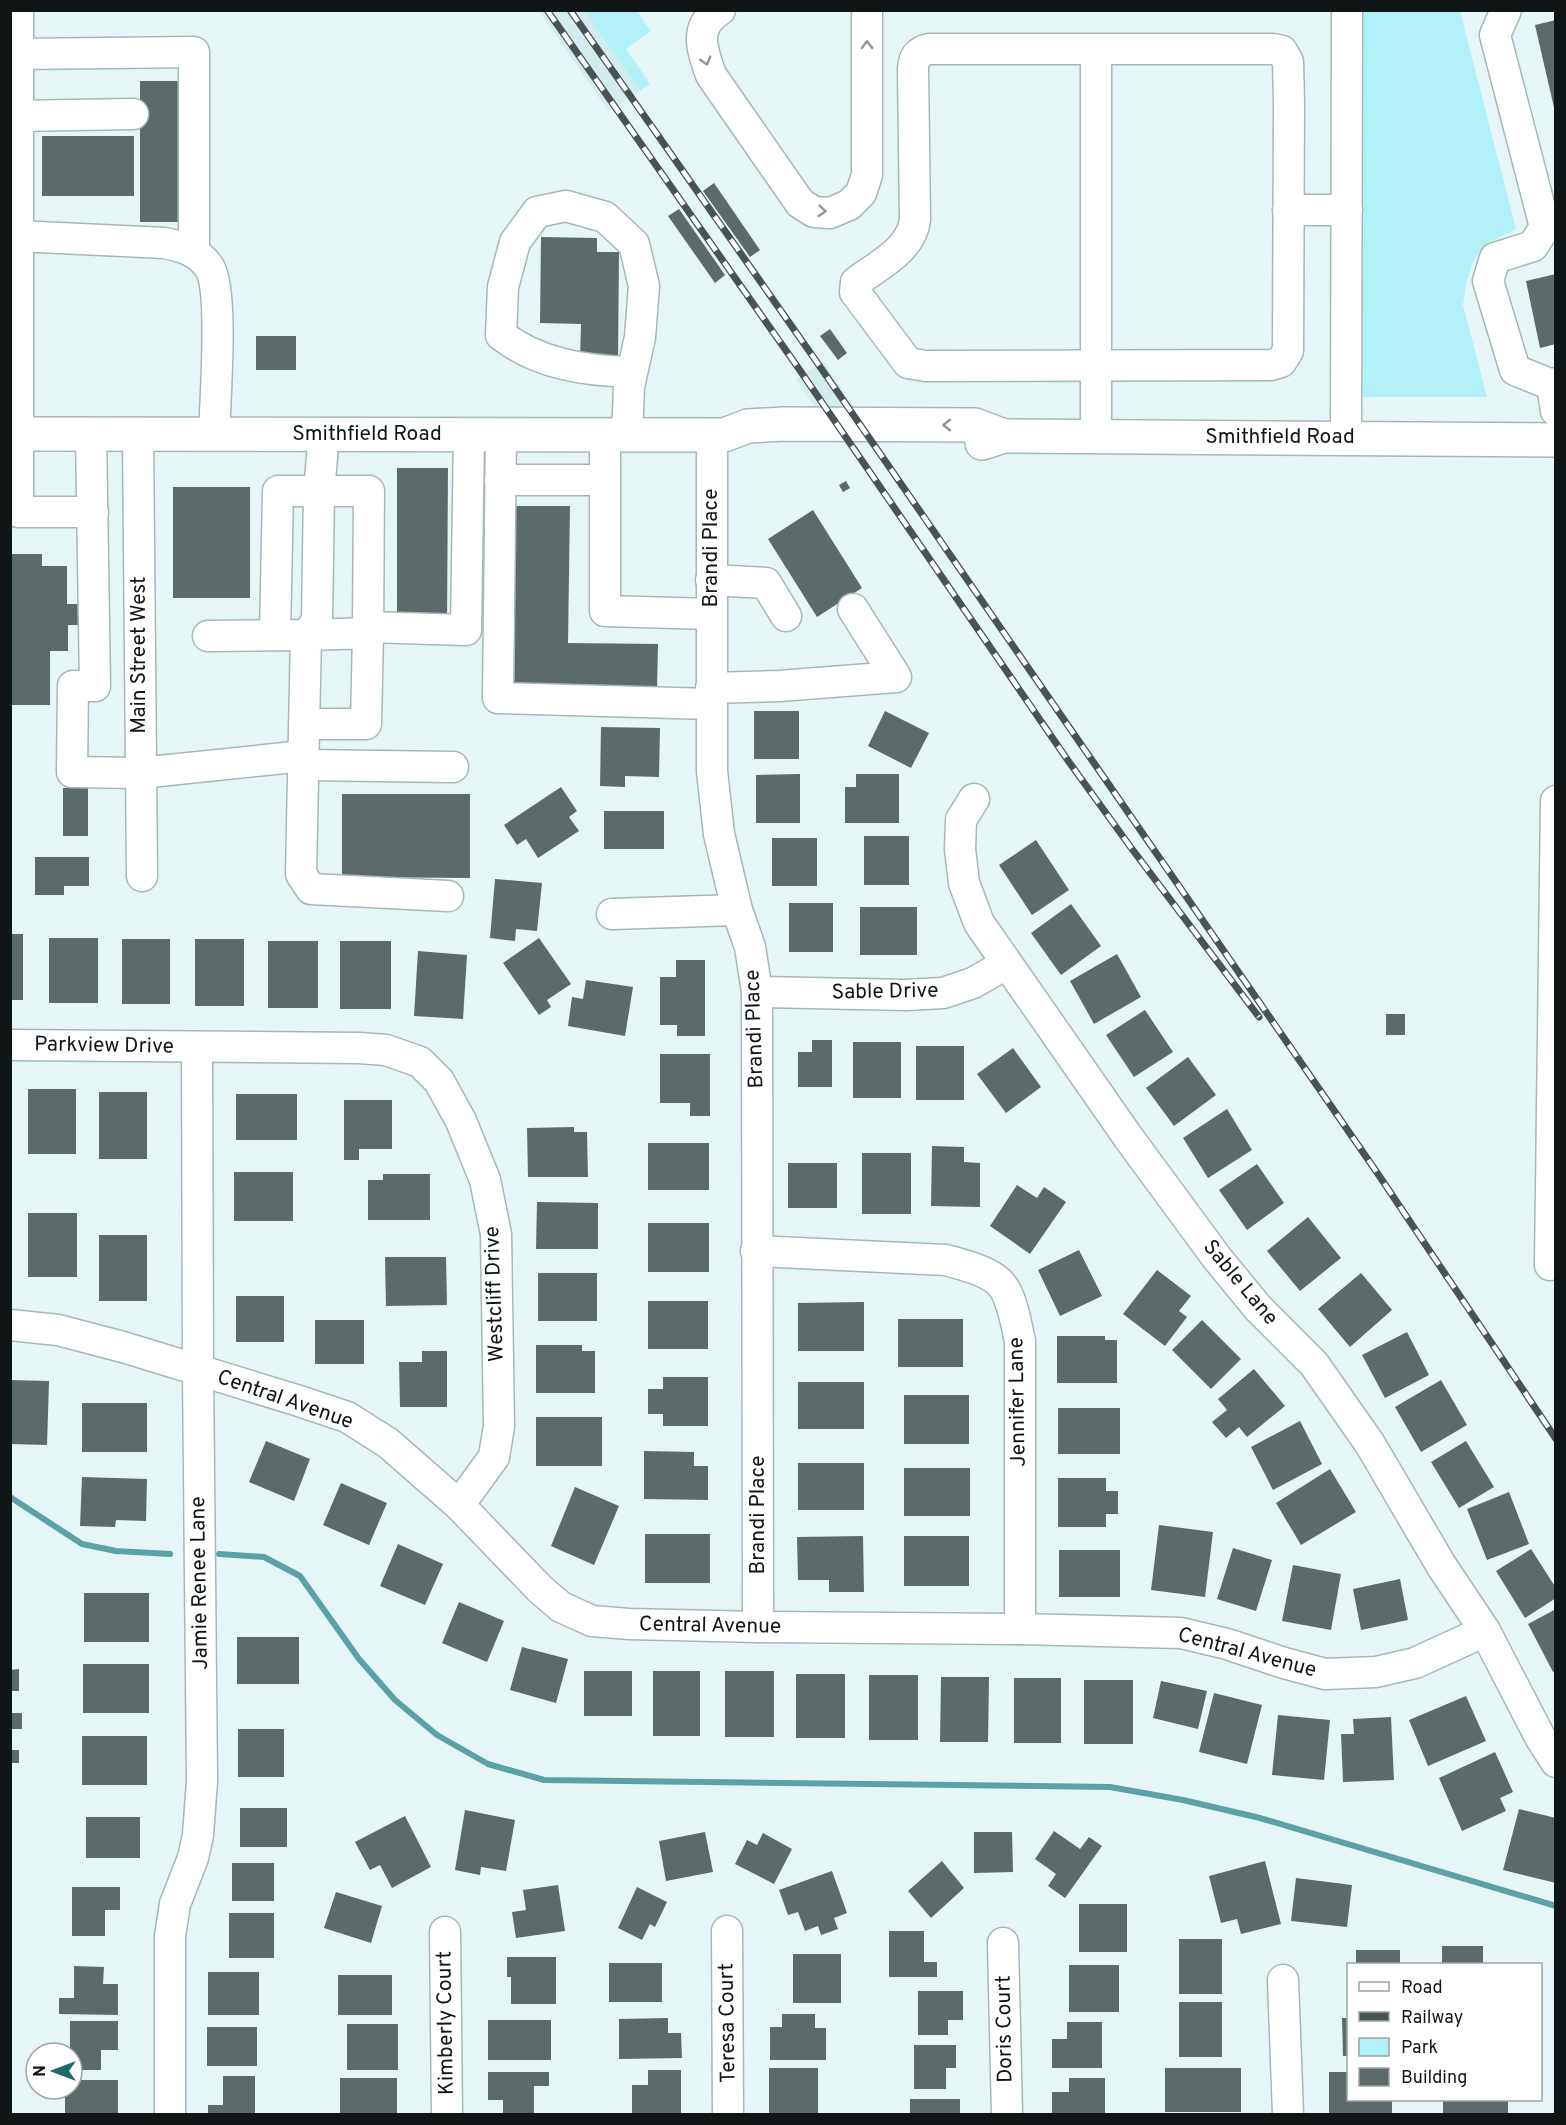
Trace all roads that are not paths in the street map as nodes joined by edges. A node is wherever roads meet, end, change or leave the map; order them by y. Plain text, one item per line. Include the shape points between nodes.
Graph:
1 (18, 10) edge
2 (720, 10) edge
3 (867, 10) edge
4 (1347, 10) edge
5 (1506, 10) edge
6 (1096, 50) junction
7 (17, 54) junction
8 (133, 114) dead end
9 (17, 116) junction
10 (1288, 210) junction
11 (1347, 210) junction
12 (17, 236) junction
13 (194, 252) junction
14 (1096, 367) junction
15 (632, 372) junction
16 (1554, 393) edge
17 (14, 434) edge
18 (91, 434) junction
19 (138, 434) junction
20 (214, 434) junction
21 (324, 434) junction
22 (469, 435) junction
23 (501, 435) junction
24 (616, 435) junction
25 (718, 435) junction
26 (1096, 437) junction
27 (1346, 438) junction
28 (1556, 440) edge
29 (500, 480) junction
30 (604, 480) junction
31 (319, 492) junction
32 (93, 512) junction
33 (711, 580) junction
34 (853, 609) dead end
35 (711, 614) junction
36 (786, 616) dead end
37 (368, 630) junction
38 (275, 635) junction
39 (306, 635) junction
40 (208, 636) dead end
41 (711, 696) junction
42 (305, 724) junction
43 (304, 761) junction
44 (453, 767) dead end
45 (140, 773) junction
46 (974, 799) dead end
47 (1556, 801) edge
48 (142, 876) dead end
49 (448, 896) dead end
50 (737, 910) junction
51 (612, 914) dead end
52 (1006, 964) junction
53 (757, 992) junction
54 (10, 1045) edge
55 (197, 1048) junction
56 (756, 1251) junction
57 (1550, 1266) dead end
58 (10, 1325) edge
59 (198, 1370) junction
60 (459, 1505) junction
61 (758, 1628) junction
62 (1020, 1629) junction
63 (1485, 1631) junction
64 (1556, 1762) edge
65 (727, 1931) dead end
66 (445, 1932) dead end
67 (1003, 1943) dead end
68 (1283, 1980) dead end
69 (170, 2115) edge
70 (447, 2115) edge
71 (729, 2115) edge
72 (1007, 2115) edge
73 (1288, 2115) edge

1 - 7 street
2 -> 3 street via 709,17 702,37 711,75 800,203 814,212 830,213 849,206 861,193 867,175
4 - 11 street
5 - 16 street via 1495,35 1545,227 1533,246 1496,258 1488,281 1515,370
6 - 10 street via 1282,51 1289,77
6 - 14 street
6 - 14 street via 920,51 914,58 913,69 913,232 907,243 856,282 855,292 908,363 916,366
7 - 9 street
7 - 13 street via 194,52
8 - 9 street
9 - 12 street
10 - 11 street
10 - 14 street via 1288,351 1281,362
11 - 27 street
12 - 13 street via 165,243
12 - 17 street
13 - 20 street via 211,269 216,288
14 - 26 street
15 - 15 street via 640,338 644,286 634,244 605,217 566,206 537,212 515,242 503,287 501,335 517,348 566,365
15 - 24 street
17 - 18 main road, Smithfield Road
17 - 32 street via 18,512
18 - 19 main road, Smithfield Road
18 - 32 street
19 - 20 main road, Smithfield Road
19 - 45 street, Main Street West
20 - 21 main road, Smithfield Road
21 - 22 main road, Smithfield Road
21 - 31 street
22 - 23 main road, Smithfield Road
22 - 37 street via 466,630
23 - 24 main road, Smithfield Road
23 - 29 street
24 - 25 main road, Smithfield Road
24 - 30 street
25 - 26 main road, Smithfield Road via 745,445 930,448 969,447 1004,436
25 - 33 street, Brandi Place
26 - 27 main road, Smithfield Road
27 - 28 main road, Smithfield Road
29 - 30 street
29 - 41 street via 498,698
30 - 35 street via 604,611
31 - 37 street via 369,491
31 - 38 street via 278,491
31 - 39 street via 317,621
32 - 45 street via 95,686 73,686 72,772
33 - 35 street, Brandi Place
33 - 36 street via 766,583
34 - 41 street via 896,677 779,686
35 - 41 street, Brandi Place
37 - 39 street
37 - 42 street via 366,724
38 - 39 street
38 - 40 street
39 - 42 street
41 - 50 street, Brandi Place via 712,771 719,834
42 - 43 street
43 - 44 street
43 - 45 street
43 - 49 street via 301,874 311,889
45 - 48 street, Main Street West
46 - 52 street, Sable Lane via 961,820 964,883 978,923
47 - 57 street
50 - 51 street
50 - 53 street, Brandi Place via 750,947
52 - 53 street, Sable Drive via 973,983 943,993
52 - 63 street, Sable Lane via 1217,1258 1258,1308 1314,1364 1370,1444
53 - 56 street, Brandi Place
54 - 55 street, Parkview Drive
55 - 59 street, Jamie Renee Lane
55 - 60 street, Westcliff Drive via 386,1050 420,1062 439,1081 461,1121 485,1180 496,1234 499,1426 494,1457
56 - 61 street, Brandi Place
56 - 62 street, Jennifer Lane via 946,1260 976,1269 1000,1283 1011,1303 1020,1341
58 - 59 street, Central Avenue via 58,1330
59 - 60 street, Central Avenue via 347,1417 388,1443
59 - 69 street, Jamie Renee Lane via 202,1781 198,1835 175,1904 170,1936
60 - 61 street, Central Avenue via 554,1601 592,1621
61 - 62 street, Central Avenue
62 - 63 street, Central Avenue via 1181,1633 1325,1674 1376,1672 1415,1663
63 - 64 street, Sable Lane
65 - 71 street, Teresa Court
66 - 70 street, Kimberly Court
67 - 72 street, Doris Court
68 - 73 street

